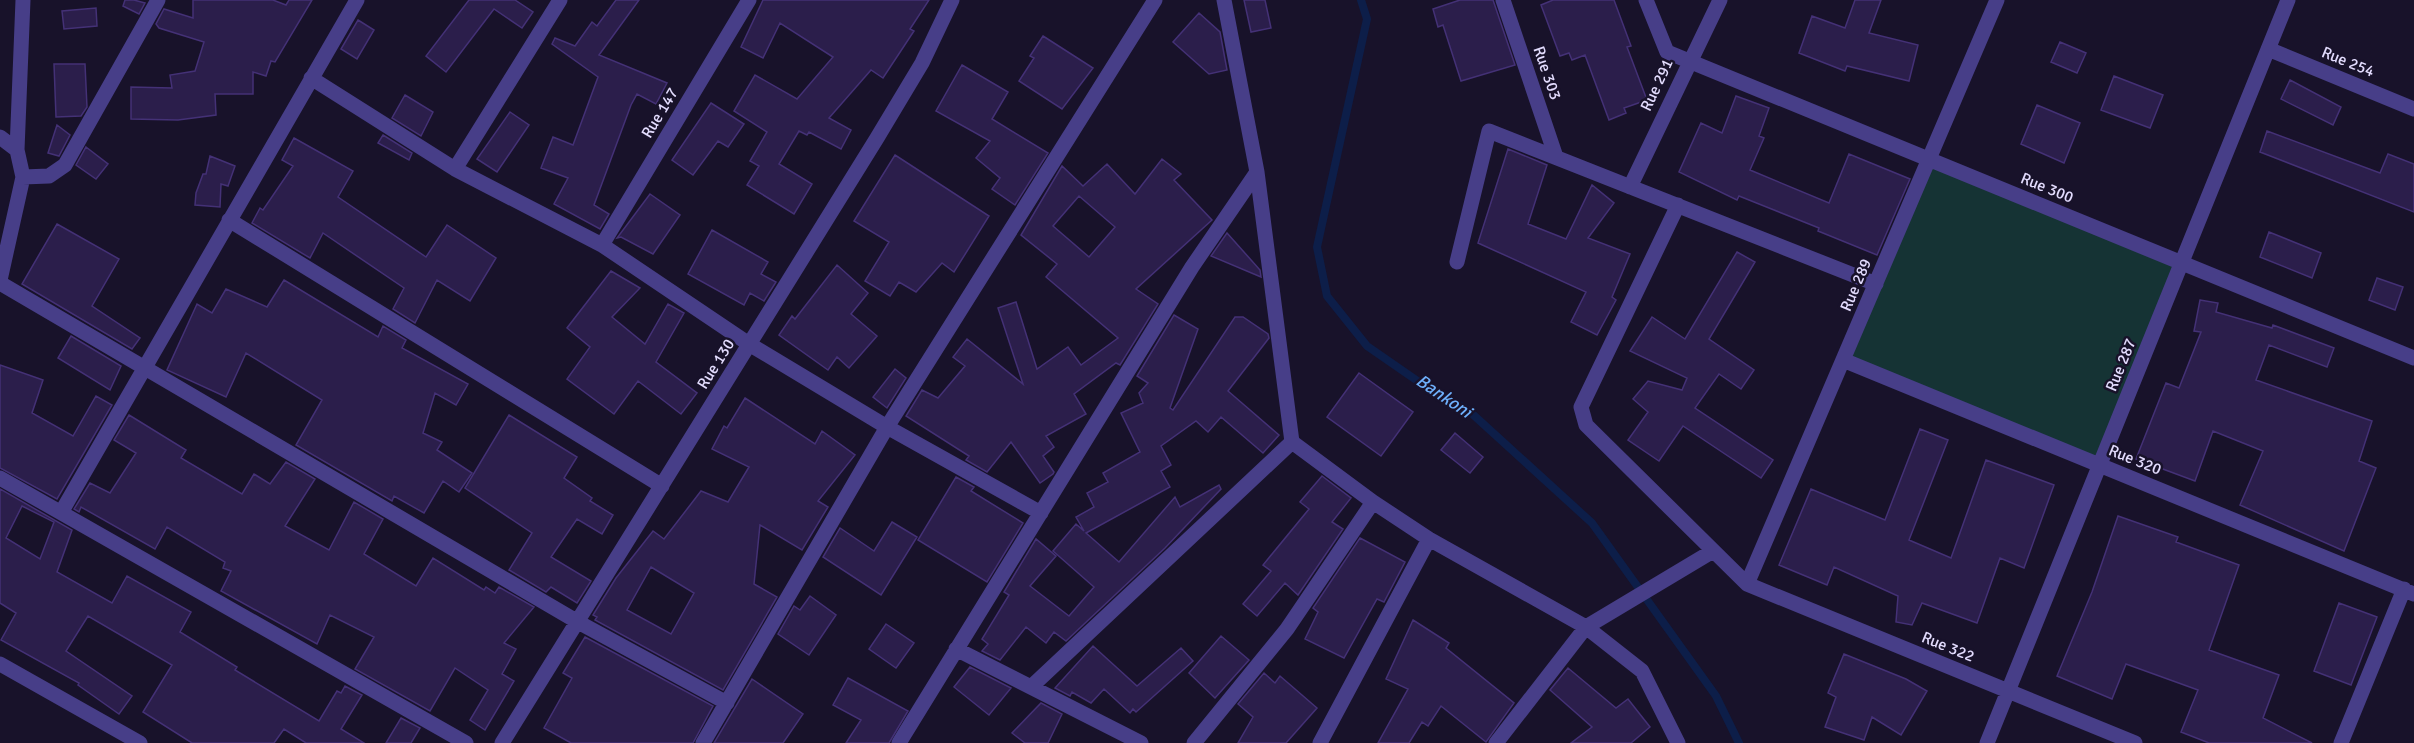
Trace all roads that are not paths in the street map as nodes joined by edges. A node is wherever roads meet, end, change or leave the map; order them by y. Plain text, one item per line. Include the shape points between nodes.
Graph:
1 (23, 0) edge
2 (158, 0) edge
3 (560, 0) edge
4 (749, 0) edge
5 (952, 0) edge
6 (1155, 0) edge
7 (1224, 0) edge
8 (1503, 0) edge
9 (1646, 0) edge
10 (1720, 0) edge
11 (1997, 0) edge
12 (2288, 0) edge
13 (356, 1) edge
14 (2268, 49) junction
15 (1689, 61) junction
16 (311, 78) junction
17 (2414, 109) edge
18 (0, 137) edge
19 (17, 150) junction
20 (1556, 157) junction
21 (1929, 159) junction
22 (455, 169) junction
23 (1257, 172) junction
24 (23, 177) junction
25 (1630, 187) junction
26 (1678, 205) junction
27 (229, 220) junction
28 (602, 245) junction
29 (1457, 262) dead end
30 (2181, 263) junction
31 (0, 281) edge
32 (1876, 284) junction
33 (750, 344) junction
34 (2414, 358) edge
35 (1843, 360) junction
36 (145, 367) junction
37 (887, 428) junction
38 (1292, 442) junction
39 (2100, 465) junction
40 (0, 478) edge
41 (662, 486) junction
42 (1373, 502) junction
43 (62, 512) junction
44 (1041, 513) junction
45 (1429, 539) junction
46 (1713, 551) junction
47 (1747, 584) junction
48 (2409, 592) edge
49 (578, 622) junction
50 (1586, 627) junction
51 (956, 649) junction
52 (0, 664) edge
53 (1031, 687) junction
54 (2008, 691) junction
55 (727, 703) junction
56 (140, 743) edge
57 (466, 743) edge
58 (502, 743) edge
59 (703, 743) edge
60 (899, 743) edge
61 (1141, 743) edge
62 (1194, 743) edge
63 (1320, 743) edge
64 (1496, 743) edge
65 (1678, 743) edge
66 (1987, 743) edge
67 (2135, 743) edge
68 (2341, 743) edge

1 - 19 street
2 - 24 street via 65,165 49,176
3 - 22 street
4 - 28 street, Rue 147
5 - 33 street, Rue 130 via 922,63
6 - 37 street
7 - 23 street
8 - 20 street, Rue 303
9 - 15 street, Rue 300 via 1667,52
10 - 15 street, Rue 291
11 - 21 street, Rue 289
12 - 14 street, Rue 287
13 - 16 street
14 - 17 street, Rue 254
14 - 30 street, Rue 287
15 - 21 street, Rue 300
15 - 25 street, Rue 291
16 - 22 street
16 - 27 street
18 - 19 street
19 - 24 street
20 - 25 street
20 - 29 street via 1489,131
21 - 30 street, Rue 300
21 - 32 street, Rue 289
22 - 28 street
23 - 38 street
23 - 44 street via 1192,267
24 - 31 street
25 - 26 street
26 - 32 street
26 - 46 street via 1581,407 1586,425
27 - 36 street
27 - 41 street
28 - 33 street
30 - 34 street, Rue 300
30 - 39 street, Rue 287
31 - 36 street
32 - 35 street, Rue 289
33 - 37 street
33 - 41 street, Rue 130
35 - 39 street, Rue 320
35 - 47 street, Rue 289
36 - 43 street
36 - 49 street
37 - 44 street
37 - 55 street
38 - 42 street
38 - 53 street
39 - 48 street, Rue 320
39 - 54 street, Rue 287
40 - 43 street
41 - 49 street, Rue 130
42 - 45 street
42 - 62 street via 1287,629
43 - 57 street
44 - 51 street
45 - 50 street
45 - 63 street
46 - 47 street
46 - 50 street
47 - 54 street, Rue 322
48 - 68 street
49 - 55 street
49 - 58 street, Rue 130
50 - 64 street
50 - 65 street via 1642,671
51 - 53 street
51 - 60 street
52 - 56 street
53 - 61 street
54 - 66 street, Rue 287
54 - 67 street, Rue 322
55 - 59 street

